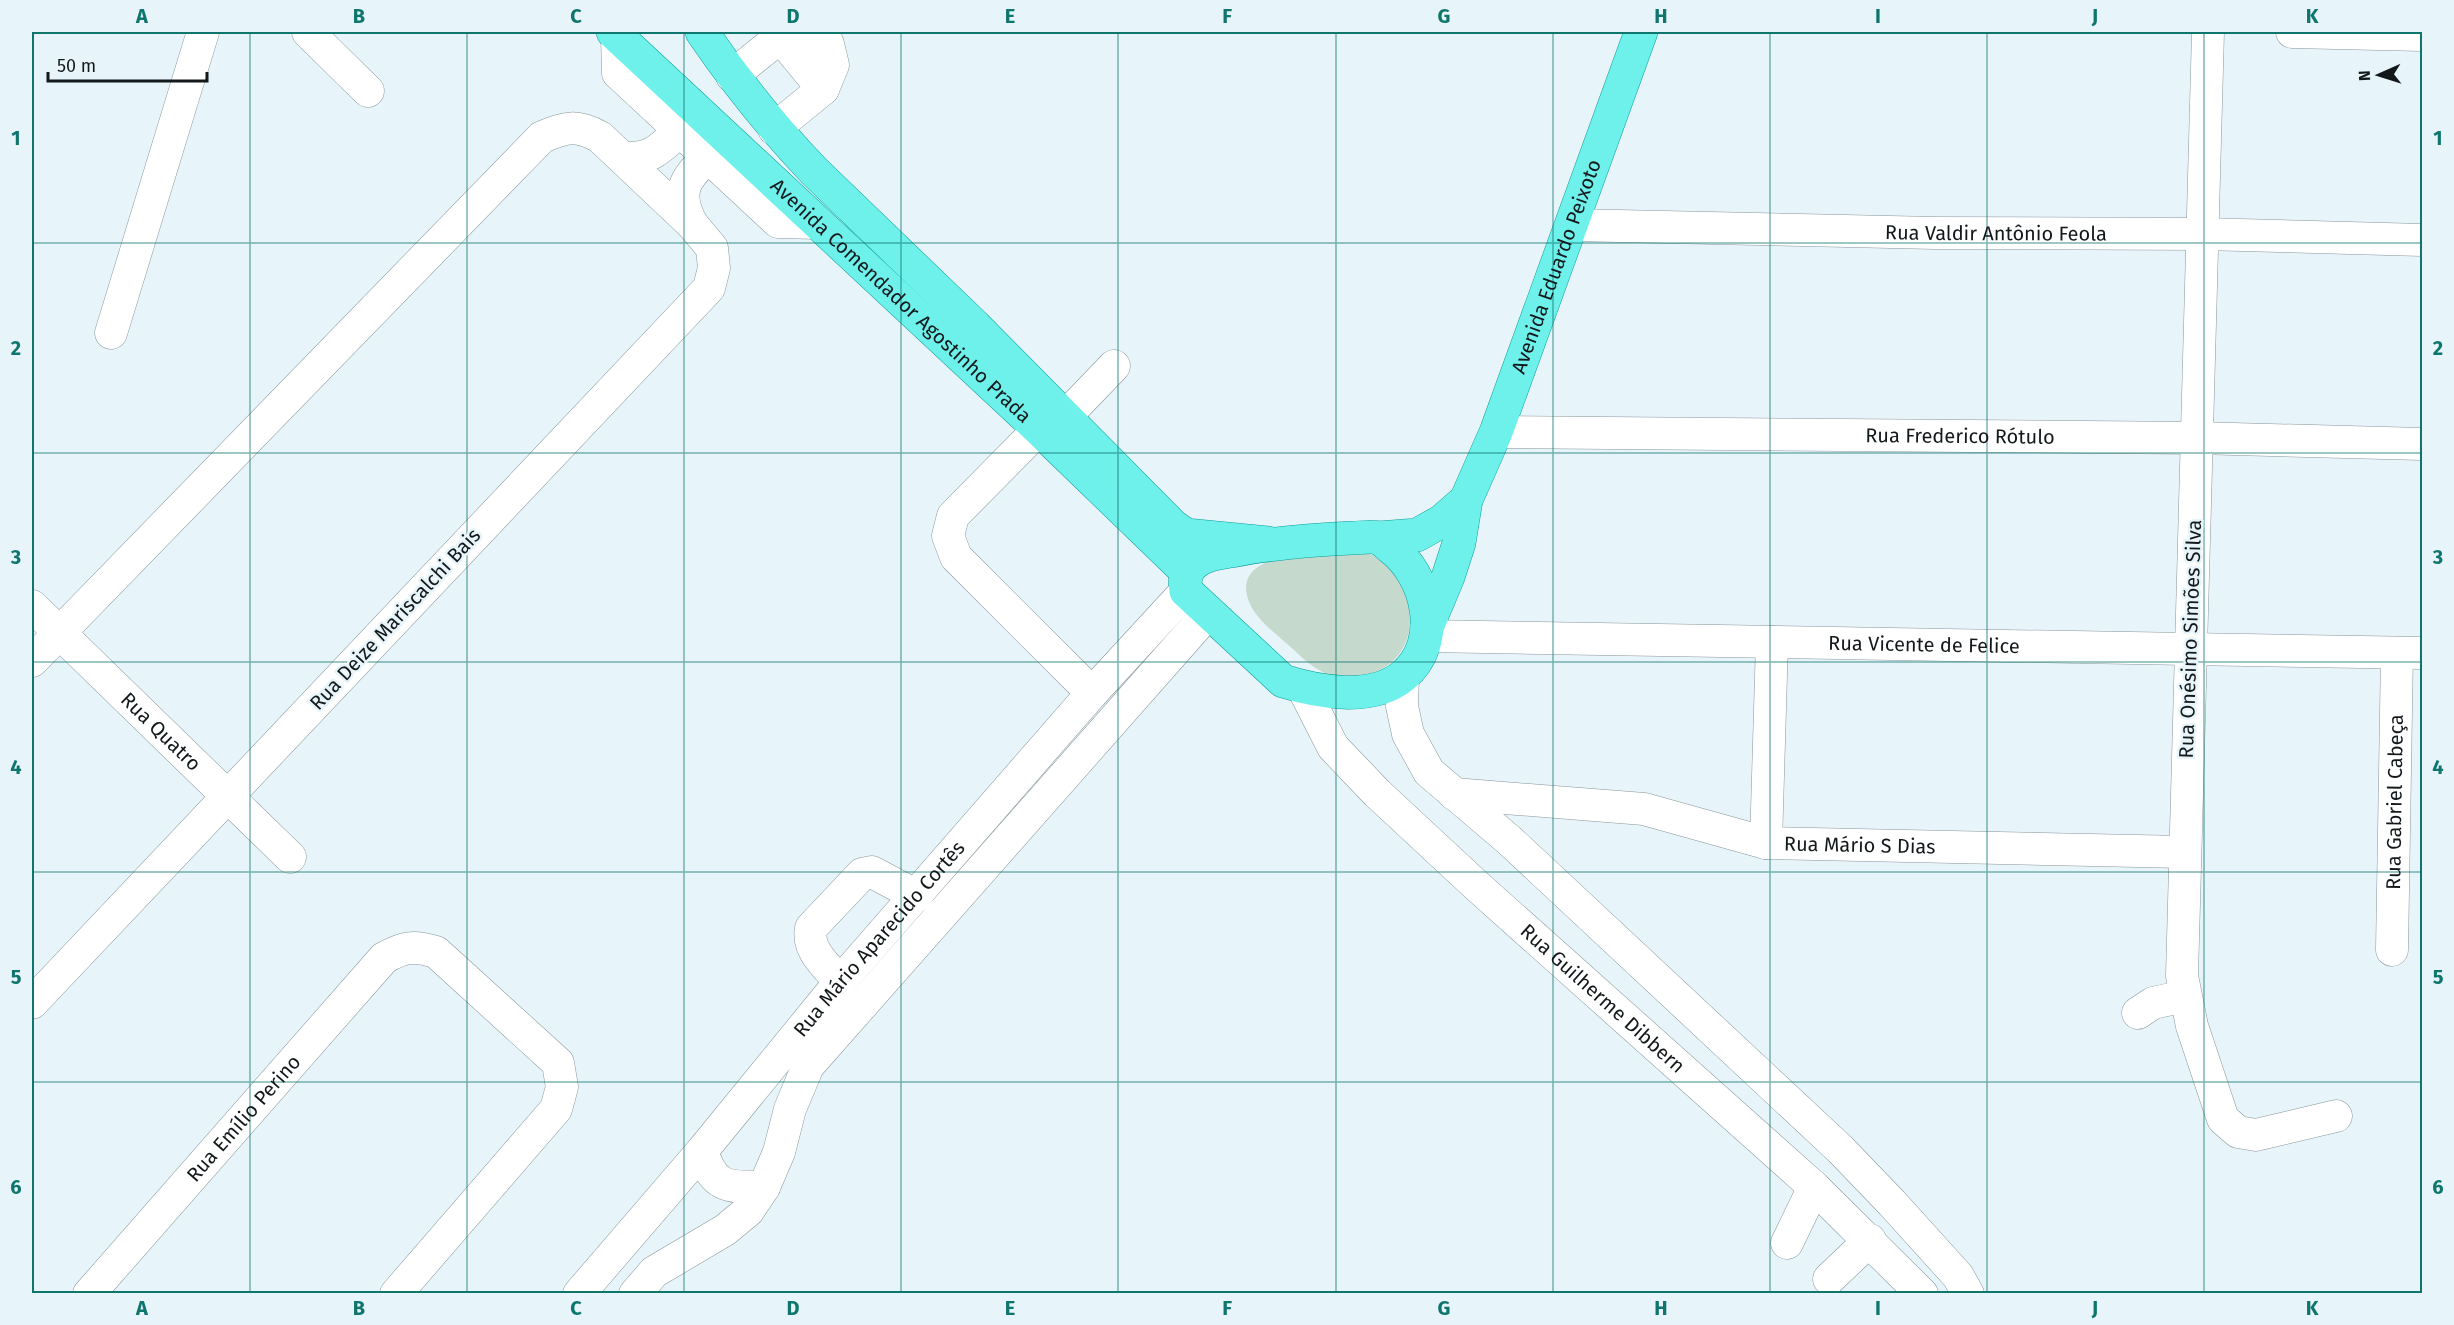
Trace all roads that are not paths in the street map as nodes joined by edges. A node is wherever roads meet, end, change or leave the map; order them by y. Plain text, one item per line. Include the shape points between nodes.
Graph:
1 (204, 32) edge
2 (308, 32) edge
3 (702, 32) edge
4 (1641, 32) edge
5 (2208, 32) edge
6 (2292, 32) edge
7 (617, 33) edge
8 (2422, 34) edge
9 (736, 72) junction
10 (368, 91) dead end
11 (778, 124) junction
12 (679, 131) junction
13 (622, 157) junction
14 (708, 157) junction
15 (818, 223) junction
16 (692, 224) junction
17 (1572, 225) junction
18 (2203, 234) junction
19 (2422, 240) edge
20 (111, 333) dead end
21 (1114, 366) dead end
22 (1053, 423) junction
23 (1496, 432) junction
24 (2197, 438) junction
25 (2422, 444) edge
26 (1466, 500) junction
27 (1378, 538) junction
28 (1268, 543) junction
29 (1194, 592) junction
30 (32, 606) edge
31 (1426, 631) junction
32 (59, 633) junction
33 (1772, 642) junction
34 (2190, 649) junction
35 (2410, 653) edge
36 (32, 660) edge
37 (1403, 676) junction
38 (1304, 688) junction
39 (1092, 693) junction
40 (1454, 794) junction
41 (228, 796) junction
42 (1542, 799) junction
43 (1509, 840) junction
44 (1766, 843) junction
45 (2184, 852) junction
46 (290, 857) dead end
47 (917, 896) junction
48 (2392, 950) dead end
49 (840, 982) junction
50 (2185, 996) junction
51 (32, 1003) edge
52 (2138, 1013) dead end
53 (2336, 1116) dead end
54 (702, 1151) junction
55 (679, 1178) junction
56 (764, 1187) junction
57 (1814, 1187) junction
58 (725, 1230) junction
59 (1870, 1240) junction
60 (1787, 1243) dead end
61 (1829, 1280) dead end
62 (89, 1293) edge
63 (396, 1293) edge
64 (579, 1293) edge
65 (635, 1293) edge
66 (1922, 1293) edge
67 (1968, 1293) edge

1 - 20 street
2 - 10 street
3 - 9 main road, Avenida Comendador Agostinho Prada
4 - 17 main road, Avenida Eduardo Peixoto
5 - 18 street, Rua Onésimo Simões Silva
6 - 8 street
7 - 12 street via 618,74
7 - 15 main road, Avenida Comendador Agostinho Prada
9 - 11 main road, Avenida Comendador Agostinho Prada
9 - 11 street via 780,37 823,89
11 - 22 main road, Avenida Comendador Agostinho Prada via 814,171
12 - 13 street via 644,158
12 - 14 street
13 - 16 street, Rua Deize Mariscalchi Bais
13 - 32 street, Rua Deize Mariscalchi Bais via 585,129 565,128 542,137
14 - 15 street via 778,222
14 - 16 street, Rua Deize Mariscalchi Bais via 687,176 684,210
15 - 22 main road, Avenida Comendador Agostinho Prada
16 - 41 street, Rua Deize Mariscalchi Bais via 712,248 714,268 709,288
17 - 18 street, Rua Valdir Antônio Feola
17 - 23 main road, Avenida Eduardo Peixoto
18 - 19 street, Rua Valdir Antônio Feola
18 - 24 street, Rua Onésimo Simões Silva
21 - 22 street
22 - 28 main road, Avenida Comendador Agostinho Prada via 1186,535
22 - 29 main road, Avenida Comendador Agostinho Prada
22 - 39 street via 953,516 948,536 956,557
23 - 24 street, Rua Frederico Rótulo
23 - 26 main road, Avenida Eduardo Peixoto
24 - 25 street, Rua Frederico Rótulo
24 - 34 street, Rua Onésimo Simões Silva
26 - 27 main road, Avenida Eduardo Peixoto via 1418,535
26 - 31 main road, Avenida Eduardo Peixoto via 1459,543
27 - 28 main road
27 - 31 main road via 1399,554 1415,574 1425,600
28 - 29 main road via 1195,562
29 - 38 main road via 1283,681
29 - 39 street, Rua Mário Aparecido Cortês
29 - 56 street, Rua Mário Aparecido Cortês via 808,1066
30 - 32 street, Rua Quatro
31 - 33 street, Rua Vicente de Felice
31 - 37 main road via 1415,662
32 - 36 street, Rua Deize Mariscalchi Bais
32 - 41 street, Rua Quatro
33 - 34 street, Rua Vicente de Felice
33 - 44 street
34 - 35 street, Rua Vicente de Felice
34 - 45 street, Rua Onésimo Simões Silva
35 - 48 street, Rua Gabriel Cabeça
37 - 38 main road via 1365,691
37 - 40 street via 1402,706 1408,734 1429,772
38 - 57 street, Rua Guilherme Dibbern via 1333,747 1377,793
39 - 47 street, Rua Mário Aparecido Cortês
40 - 42 street, Rua Mário S Dias
40 - 43 street
41 - 46 street, Rua Quatro
41 - 51 street, Rua Deize Mariscalchi Bais
42 - 43 street
42 - 44 street, Rua Mário S Dias via 1644,809
43 - 67 street via 1840,1149 1951,1268
44 - 45 street, Rua Mário S Dias
45 - 50 street, Rua Onésimo Simões Silva
47 - 49 street, Rua Mário Aparecido Cortês
47 - 49 street via 867,872 811,928 812,948
49 - 54 street, Rua Mário Aparecido Cortês
50 - 52 street via 2153,1003
50 - 53 street, Rua Onésimo Simões Silva via 2223,1119 2238,1132 2256,1135
54 - 55 street, Rua Mário Aparecido Cortês
54 - 56 street via 708,1171 721,1183
55 - 58 street via 711,1191 721,1208
55 - 64 street, Rua Mário Aparecido Cortês
56 - 58 street, Rua Mário Aparecido Cortês via 748,1211
57 - 59 street, Rua Guilherme Dibbern
57 - 60 street
58 - 65 street, Rua Mário Aparecido Cortês via 654,1272
59 - 61 street
59 - 66 street, Rua Guilherme Dibbern
62 - 63 street, Rua Emílio Perino via 384,958 401,949 420,948 436,952 558,1063 562,1087 556,1109

